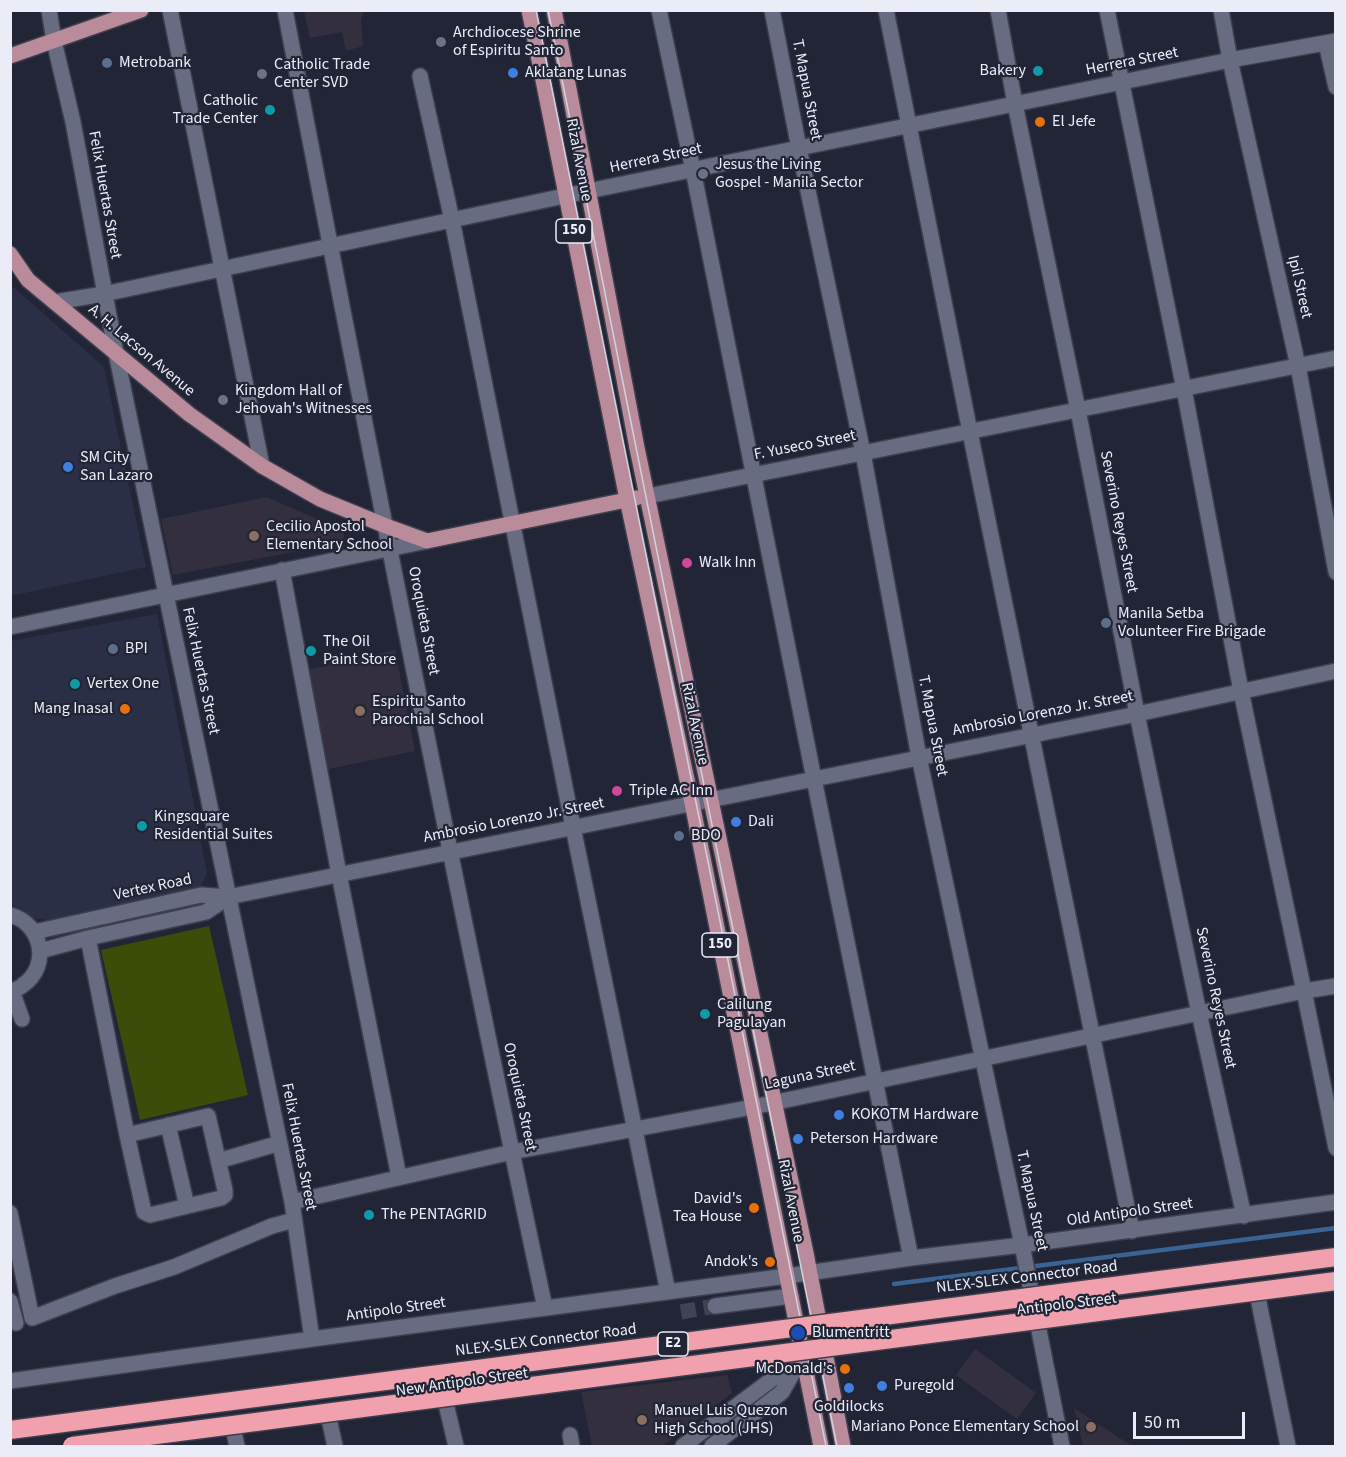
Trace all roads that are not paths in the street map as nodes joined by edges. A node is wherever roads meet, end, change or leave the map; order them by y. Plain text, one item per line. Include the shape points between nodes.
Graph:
1 (49, 10) edge
2 (141, 10) edge
3 (171, 10) edge
4 (285, 10) edge
5 (529, 10) edge
6 (554, 10) edge
7 (659, 10) edge
8 (772, 10) edge
9 (886, 10) edge
10 (998, 10) edge
11 (1107, 10) edge
12 (1221, 10) edge
13 (54, 42) junction
14 (1331, 42) edge
15 (10, 56) edge
16 (1230, 60) junction
17 (420, 76) dead end
18 (1122, 82) junction
19 (1335, 87) edge
20 (1016, 104) junction
21 (909, 126) junction
22 (799, 148) junction
23 (693, 170) junction
24 (588, 191) junction
25 (567, 196) junction
26 (452, 220) junction
27 (329, 246) junction
28 (10, 254) edge
29 (223, 269) junction
30 (10, 272) edge
31 (28, 280) junction
32 (104, 294) junction
33 (55, 302) junction
34 (116, 353) junction
35 (1335, 358) edge
36 (1298, 366) junction
37 (1184, 389) junction
38 (1078, 410) junction
39 (970, 432) junction
40 (863, 453) junction
41 (262, 466) junction
42 (752, 475) junction
43 (648, 496) junction
44 (627, 500) junction
45 (512, 524) junction
46 (386, 526) junction
47 (427, 541) junction
48 (1333, 546) edge
49 (390, 548) junction
50 (282, 570) junction
51 (1335, 572) edge
52 (166, 594) junction
53 (10, 627) edge
54 (1335, 671) edge
55 (1241, 691) junction
56 (1137, 714) junction
57 (1031, 735) junction
58 (919, 757) junction
59 (814, 780) junction
60 (711, 800) junction
61 (692, 803) junction
62 (573, 827) junction
63 (451, 852) junction
64 (339, 874) junction
65 (228, 897) junction
66 (10, 915) edge
67 (34, 932) junction
68 (88, 938) junction
69 (40, 951) junction
70 (1335, 986) edge
71 (11, 991) edge
72 (1304, 992) junction
73 (1199, 1014) junction
74 (22, 1019) dead end
75 (1091, 1036) junction
76 (982, 1059) junction
77 (875, 1081) junction
78 (774, 1102) junction
79 (753, 1107) junction
80 (168, 1125) junction
81 (634, 1129) junction
82 (127, 1134) junction
83 (280, 1143) junction
84 (1335, 1148) edge
85 (512, 1152) junction
86 (218, 1161) junction
87 (399, 1177) junction
88 (292, 1202) junction
89 (1335, 1202) edge
90 (187, 1206) junction
91 (10, 1213) edge
92 (1244, 1216) junction
93 (294, 1220) junction
94 (1132, 1231) junction
95 (1022, 1245) junction
96 (1335, 1257) edge
97 (911, 1258) junction
98 (810, 1271) junction
99 (787, 1276) junction
100 (1335, 1281) edge
101 (1335, 1288) edge
102 (668, 1292) junction
103 (791, 1296) junction
104 (1258, 1298) junction
105 (10, 1301) edge
106 (715, 1306) tunnel mouth
107 (545, 1308) junction
108 (16, 1323) dead end
109 (1037, 1327) junction
110 (798, 1329) junction
111 (312, 1339) junction
112 (719, 1339) dead end
113 (826, 1353) junction
114 (803, 1356) junction
115 (10, 1382) edge
116 (446, 1404) junction
117 (329, 1419) junction
118 (10, 1430) edge
119 (235, 1440) edge
120 (72, 1446) edge
121 (133, 1446) edge
122 (335, 1446) edge
123 (456, 1446) edge
124 (683, 1446) edge
125 (712, 1446) edge
126 (821, 1446) edge
127 (843, 1446) edge
128 (1062, 1446) edge
129 (1287, 1446) edge

1 - 13 street, Felix Huertas Street
2 - 13 main road
3 - 29 street
4 - 27 street, Oroquieta Street
5 - 25 main road, Rizal Avenue / 150
6 - 24 main road, Rizal Avenue / 150
7 - 23 street
8 - 22 street, T. Mapua Street
9 - 21 street
10 - 20 street, Severino Reyes Street
11 - 18 street
12 - 16 street, Ipil Street
13 - 15 main road
13 - 32 street, Felix Huertas Street via 73,122
14 - 16 street, Herrera Street
14 - 19 street
16 - 18 street, Herrera Street
16 - 36 street, Ipil Street
17 - 26 street
18 - 20 street, Herrera Street
18 - 37 street
20 - 21 street, Herrera Street
20 - 38 street, Severino Reyes Street
21 - 22 street, Herrera Street
21 - 39 street
22 - 23 street, Herrera Street
22 - 40 street, T. Mapua Street
23 - 24 street, Herrera Street
23 - 42 street
24 - 25 street, Herrera Street
24 - 43 main road, Rizal Avenue / 150
25 - 26 street, Herrera Street
25 - 44 main road, Rizal Avenue / 150
26 - 27 street, Herrera Street
26 - 45 street
27 - 29 street, Herrera Street
27 - 46 street, Oroquieta Street
28 - 31 main road, A. H. Lacson Avenue
29 - 32 street, Herrera Street
29 - 41 street
30 - 31 main road, A. H. Lacson Avenue
31 - 33 main road, A. H. Lacson Avenue
32 - 33 street, Herrera Street
32 - 34 street, Felix Huertas Street
33 - 34 main road, A. H. Lacson Avenue
34 - 41 main road, A. H. Lacson Avenue via 189,414
34 - 52 street, Felix Huertas Street
35 - 36 street, F. Yuseco Street
36 - 37 street, F. Yuseco Street
36 - 48 street, Ipil Street
37 - 38 street, F. Yuseco Street
37 - 55 street
38 - 39 street, F. Yuseco Street
38 - 56 street, Severino Reyes Street
39 - 40 street, F. Yuseco Street
39 - 57 street
40 - 42 street, F. Yuseco Street
40 - 58 street, T. Mapua Street
41 - 46 main road, A. H. Lacson Avenue via 320,498
42 - 43 street, F. Yuseco Street
42 - 59 street
43 - 44 main road, F. Yuseco Street
43 - 60 main road, Rizal Avenue / 150
44 - 45 main road, F. Yuseco Street
44 - 61 main road, Rizal Avenue / 150
45 - 47 main road, F. Yuseco Street
45 - 62 street
46 - 47 main road, A. H. Lacson Avenue
46 - 49 street, Oroquieta Street
47 - 49 street, F. Yuseco Street
48 - 51 street, Ipil Street
49 - 50 street, F. Yuseco Street
49 - 63 street, Oroquieta Street
50 - 52 street, F. Yuseco Street
50 - 64 street
52 - 53 street, F. Yuseco Street
52 - 65 street, Felix Huertas Street
54 - 55 street, Ambrosio Lorenzo Jr. Street
55 - 56 street, Ambrosio Lorenzo Jr. Street
55 - 72 street
56 - 57 street, Ambrosio Lorenzo Jr. Street
56 - 73 street, Severino Reyes Street
57 - 58 street, Ambrosio Lorenzo Jr. Street
57 - 75 street
58 - 59 street, Ambrosio Lorenzo Jr. Street
58 - 76 street, T. Mapua Street
59 - 60 street, Ambrosio Lorenzo Jr. Street
59 - 77 street
60 - 61 street, Ambrosio Lorenzo Jr. Street
60 - 78 main road, Rizal Avenue / 150
61 - 62 street, Ambrosio Lorenzo Jr. Street
61 - 79 main road, Rizal Avenue / 150
62 - 63 street, Ambrosio Lorenzo Jr. Street
62 - 81 street
63 - 64 street, Ambrosio Lorenzo Jr. Street
63 - 85 street, Oroquieta Street
64 - 65 street, Ambrosio Lorenzo Jr. Street
64 - 87 street
65 - 67 street, Vertex Road via 201,895
65 - 68 street via 206,912
65 - 83 street, Felix Huertas Street
66 - 67 street via 27,923
67 - 69 street
68 - 69 street
68 - 82 street
69 - 71 street via 33,976
70 - 72 street, Laguna Street
71 - 74 street
72 - 73 street, Laguna Street
72 - 84 street
73 - 75 street, Laguna Street
73 - 92 street, Severino Reyes Street
75 - 76 street, Laguna Street
75 - 94 street
76 - 77 street, Laguna Street
76 - 95 street, T. Mapua Street
77 - 78 street, Laguna Street
77 - 97 street
78 - 79 street, Laguna Street
78 - 98 main road, Rizal Avenue / 150 via 811,1252
79 - 81 street, Laguna Street
79 - 99 main road, Rizal Avenue / 150
80 - 82 street
80 - 86 street via 208,1116
80 - 90 street
81 - 85 street, Laguna Street
81 - 102 street
82 - 90 street via 144,1212 150,1215
83 - 86 street
83 - 88 street, Felix Huertas Street
85 - 87 street, Laguna Street
85 - 107 street, Oroquieta Street
86 - 90 street via 225,1194
87 - 88 street, Laguna Street
88 - 93 street, Felix Huertas Street
89 - 92 street, Old Antipolo Street
91 - 93 street via 32,1318
92 - 94 street, Old Antipolo Street
93 - 111 street, Felix Huertas Street
94 - 95 street, Old Antipolo Street
95 - 97 street, Old Antipolo Street
95 - 109 street, T. Mapua Street
96 - 118 highway, NLEX-SLEX Connector Road / E2, bridge
97 - 98 street, Old Antipolo Street
98 - 99 street, Old Antipolo Street
98 - 113 main road, Rizal Avenue / 150
99 - 102 street, Antipolo Street
99 - 103 main road, Rizal Avenue / 150
100 - 120 highway, E2, bridge
101 - 104 street, Antipolo Street
102 - 107 street, Antipolo Street
103 - 106 street
103 - 110 main road, Rizal Avenue / 150
104 - 109 street, Antipolo Street
104 - 129 street
105 - 108 street
107 - 111 street, Antipolo Street
109 - 113 street, Antipolo Street
109 - 128 street, T. Mapua Street
110 - 112 street
110 - 114 main road, Rizal Avenue / 150
111 - 115 street, Antipolo Street
113 - 114 street, Antipolo Street
113 - 127 main road, Rizal Avenue / 150
114 - 116 street, New Antipolo Street
114 - 124 street
114 - 125 street via 782,1392
114 - 126 main road, Rizal Avenue / 150
116 - 117 street, New Antipolo Street
116 - 123 street
117 - 119 street, New Antipolo Street
117 - 122 street
119 - 121 street, New Antipolo Street

